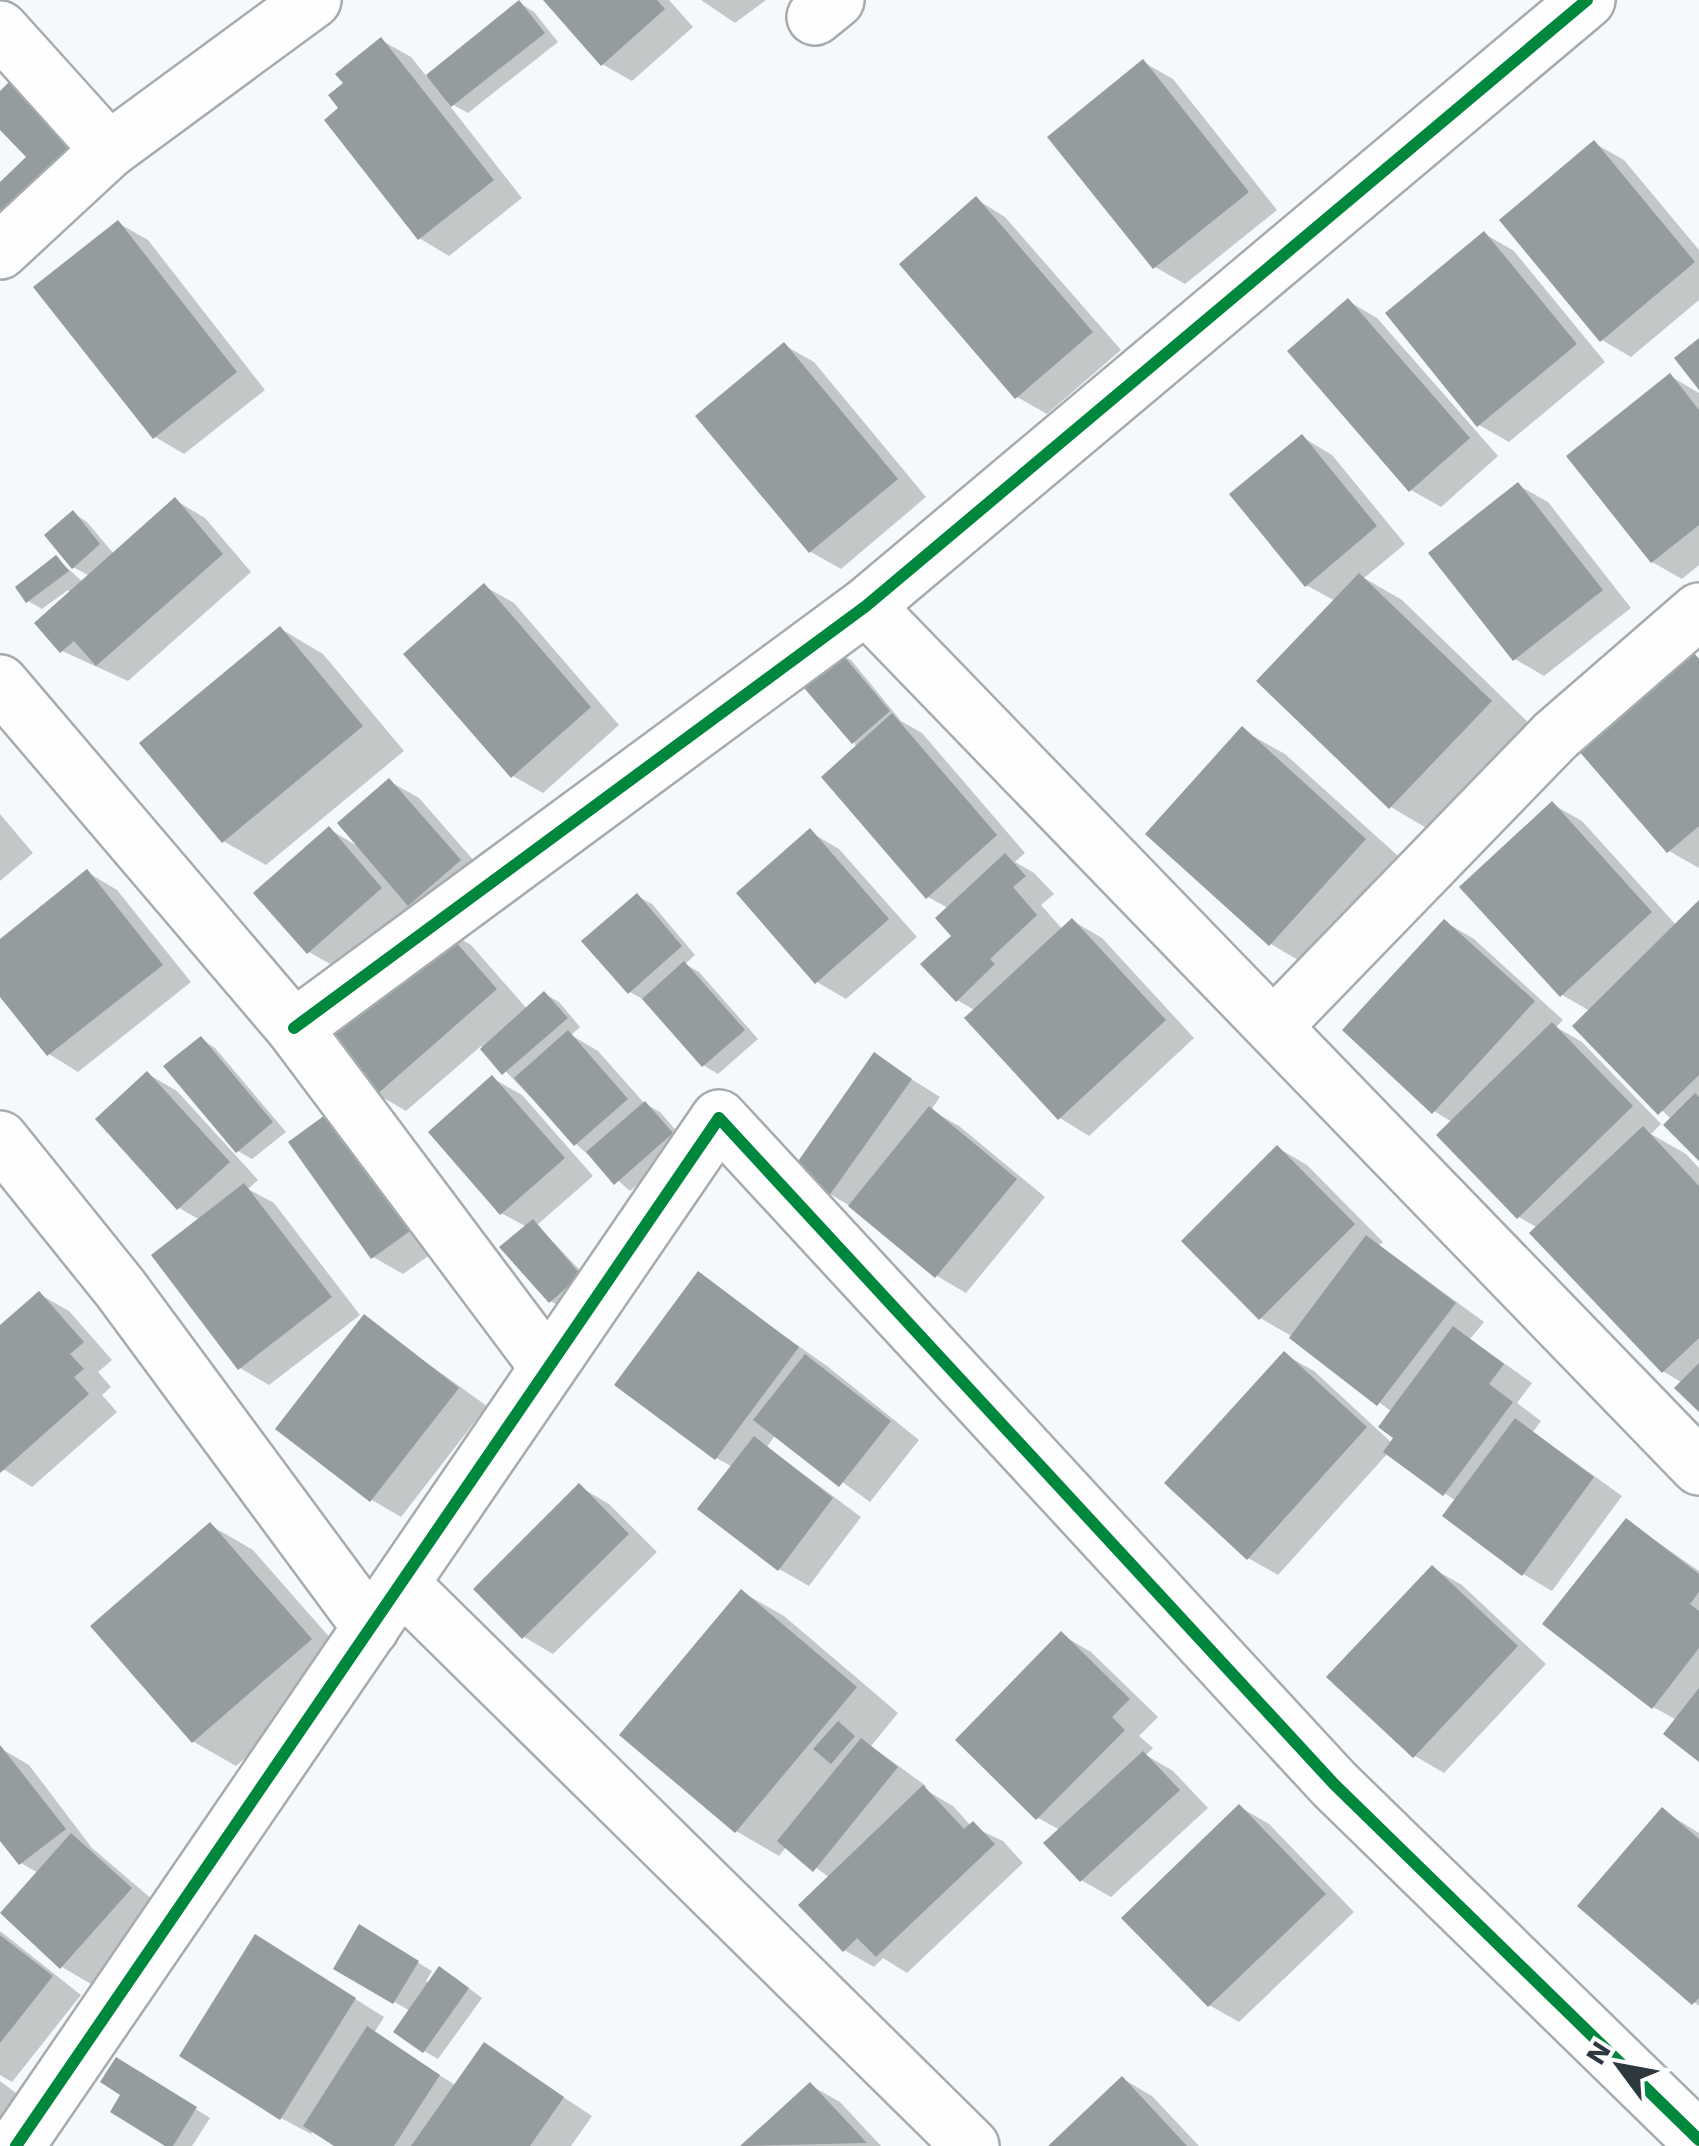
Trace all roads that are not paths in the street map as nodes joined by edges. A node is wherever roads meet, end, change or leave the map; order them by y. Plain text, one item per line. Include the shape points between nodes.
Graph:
1 (313, 0) edge
2 (1587, 0) edge
3 (0, 29) edge
4 (109, 150) junction
5 (0, 252) edge
6 (866, 606) junction
7 (1699, 611) edge
8 (0, 684) edge
9 (1275, 1025) junction
10 (294, 1028) junction
11 (0, 1139) edge
12 (548, 1367) junction
13 (1699, 1466) edge
14 (386, 1606) junction
15 (1699, 2140) edge
16 (16, 2146) edge
17 (971, 2146) edge

1 - 4 street
2 - 6 street
3 - 4 street
4 - 5 street
6 - 9 street
6 - 10 street
7 - 9 street via 1555,736
8 - 10 street
9 - 13 street
10 - 12 street
11 - 14 street
12 - 14 street
12 - 15 street via 720,1118 1334,1784
14 - 16 street
14 - 17 street

